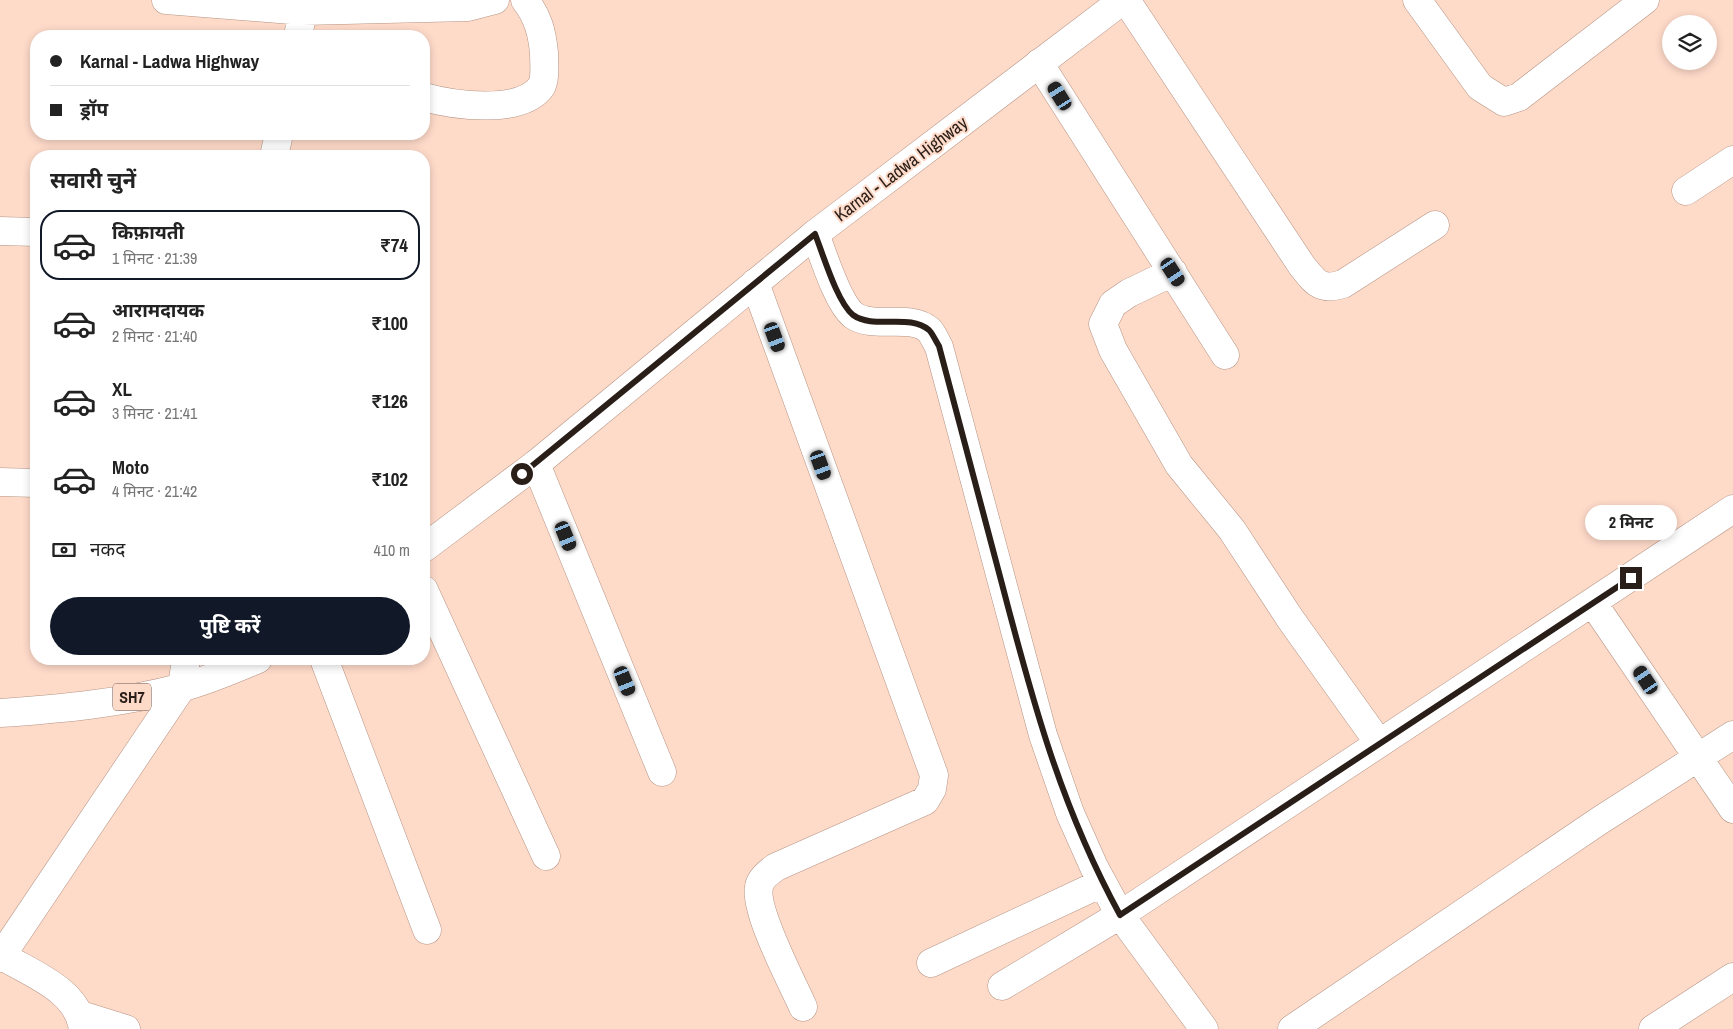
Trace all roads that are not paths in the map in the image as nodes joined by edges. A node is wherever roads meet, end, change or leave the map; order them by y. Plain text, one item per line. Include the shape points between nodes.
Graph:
1 (166, 0) edge
2 (495, 0) edge
3 (525, 0) edge
4 (1124, 0) edge
5 (1417, 0) edge
6 (1645, 0) edge
7 (301, 23) edge
8 (1039, 63) junction
9 (430, 98) edge
10 (1733, 160) edge
11 (1686, 191) dead end
12 (1435, 225) dead end
13 (0, 231) edge
14 (30, 232) edge
15 (815, 234) junction
16 (1173, 272) junction
17 (755, 283) junction
18 (1225, 355) dead end
19 (536, 464) junction
20 (0, 482) edge
21 (30, 483) edge
22 (1733, 509) edge
23 (430, 544) edge
24 (430, 603) edge
25 (1593, 603) junction
26 (185, 665) edge
27 (244, 665) edge
28 (326, 665) edge
29 (182, 687) junction
30 (0, 713) edge
31 (1733, 735) edge
32 (1379, 743) junction
33 (1698, 757) junction
34 (662, 772) dead end
35 (1733, 808) edge
36 (546, 856) dead end
37 (1102, 884) junction
38 (1120, 915) junction
39 (427, 930) dead end
40 (1, 957) edge
41 (931, 963) dead end
42 (1733, 977) edge
43 (1002, 986) dead end
44 (803, 1007) dead end
45 (1319, 1021) edge
46 (82, 1022) edge
47 (1195, 1026) edge
48 (1664, 1026) edge
49 (126, 1029) edge
50 (1292, 1029) edge

1 - 7 street
2 - 7 street via 468,7
3 - 9 street via 536,14 542,32 542,85 533,95 499,104 472,106
4 - 8 street, Karnal - Ladwa Highway
4 - 12 street via 1316,283 1329,288 1343,284
5 - 6 street via 1480,87 1504,102 1519,98
8 - 15 street, Karnal - Ladwa Highway
8 - 16 street
10 - 11 street
13 - 14 street
15 - 17 street, Karnal - Ladwa Highway
15 - 37 street via 842,300 852,314 862,320 913,324 928,330 939,346 1043,735 1070,813
16 - 18 street
16 - 32 street via 1113,304 1103,324 1113,350 1179,465 1232,530 1291,620
17 - 19 street, Karnal - Ladwa Highway
17 - 44 street via 934,775 932,790 925,801 776,867 759,885 758,898 764,917
19 - 23 street, Karnal - Ladwa Highway
19 - 34 street
20 - 21 street
22 - 25 street
24 - 36 street
25 - 32 street
25 - 33 street
26 - 29 street
27 - 29 street, SH7
28 - 39 street
29 - 30 street, SH7 via 112,701
29 - 40 street
31 - 33 street
32 - 38 street
33 - 35 street
33 - 45 street via 1598,821
37 - 38 street
37 - 41 street
38 - 43 street
38 - 47 street
40 - 46 street via 65,993
42 - 48 street
45 - 50 street
46 - 49 street

